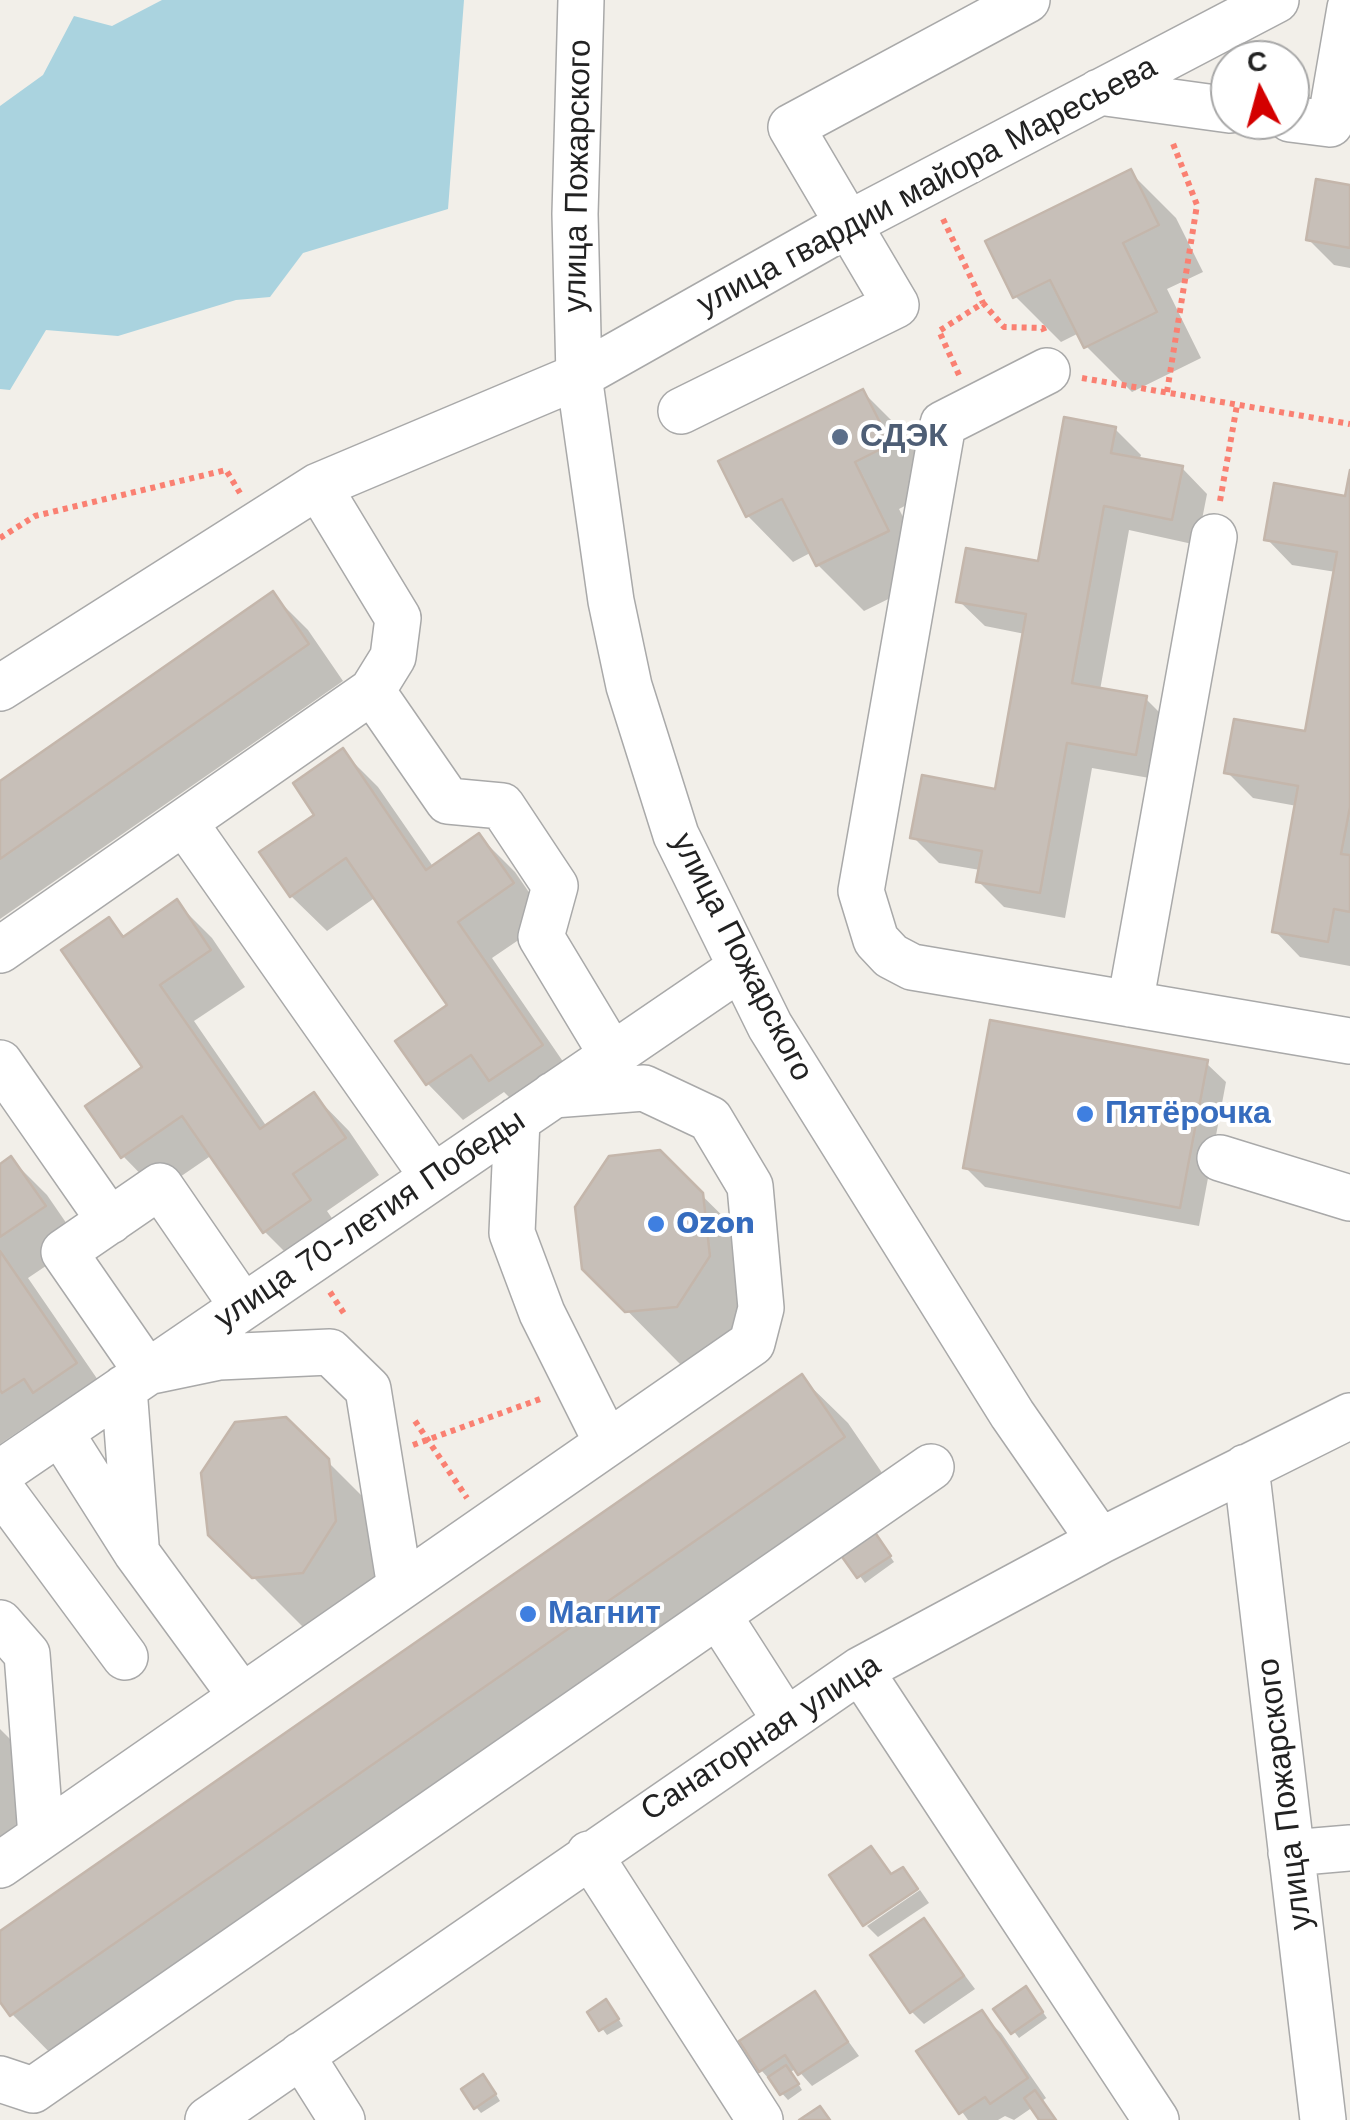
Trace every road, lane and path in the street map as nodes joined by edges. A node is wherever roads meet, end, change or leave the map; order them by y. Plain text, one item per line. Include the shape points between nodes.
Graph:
1 (581, 0) edge
2 (1027, 0) edge
3 (1276, 0) edge
4 (1350, 8) edge
5 (1099, 92) junction
6 (1156, 100) junction
7 (1210, 107) edge
8 (1310, 122) edge
9 (926, 183) junction
10 (850, 223) junction
11 (983, 304) junction
12 (1053, 372) junction
13 (579, 376) junction
14 (1167, 392) junction
15 (1237, 405) junction
16 (974, 408) junction
17 (682, 411) dead end
18 (1350, 424) edge
19 (318, 486) junction
20 (259, 524) junction
21 (1214, 537) joint
22 (0, 538) edge
23 (0, 688) edge
24 (372, 691) junction
25 (184, 822) junction
26 (0, 950) edge
27 (740, 968) junction
28 (1130, 1004) junction
29 (1350, 1041) edge
30 (612, 1055) junction
31 (0, 1063) edge
32 (535, 1107) junction
33 (1220, 1158) dead end
34 (433, 1177) junction
35 (1350, 1198) edge
36 (110, 1221) junction
37 (243, 1307) junction
38 (135, 1380) junction
39 (578, 1385) junction
40 (1350, 1416) edge
41 (60, 1432) junction
42 (607, 1444) junction
43 (379, 1457) junction
44 (931, 1467) dead end
45 (1246, 1467) junction
46 (0, 1473) edge
47 (0, 1488) edge
48 (1100, 1541) junction
49 (136, 1552) junction
50 (400, 1588) junction
51 (718, 1615) junction
52 (0, 1622) edge
53 (125, 1656) dead end
54 (860, 1670) junction
55 (242, 1697) junction
56 (784, 1718) junction
57 (42, 1836) junction
58 (1350, 1848) edge
59 (1292, 1853) junction
60 (589, 1854) junction
61 (0, 1865) edge
62 (301, 2056) junction
63 (0, 2079) edge
64 (208, 2120) edge
65 (342, 2120) edge
66 (760, 2120) edge
67 (1156, 2120) edge
68 (1323, 2120) edge

1 - 13 street, улица Пожарского
2 - 10 street via 791,127
3 - 5 street, улица гвардии майора Маресьева
4 - 8 street via 1330,124
5 - 6 street
5 - 9 street, улица гвардии майора Маресьева
6 - 7 street
6 - 14 path via 1197,205
9 - 10 street, улица гвардии майора Маресьева
9 - 11 path
10 - 13 street, улица гвардии майора Маресьева
10 - 17 street via 896,305
11 - 12 path via 1004,327 1044,328
11 - 16 path via 939,331
12 - 14 path
12 - 16 street
13 - 19 street, улица гвардии майора Маресьева
13 - 27 street, улица Пожарского via 628,686 676,835
14 - 15 path
15 - 18 path
15 - 21 path
16 - 28 street via 943,424 861,891 865,915 883,948 912,967
19 - 20 street, улица гвардии майора Маресьева
19 - 24 street via 398,618 393,656
20 - 22 path via 226,470 35,516
20 - 23 street, улица гвардии майора Маресьева
21 - 28 street
24 - 25 street
24 - 30 street via 448,801 502,806 555,886 541,938
25 - 26 street
25 - 34 street
27 - 30 street, улица 70-летия Победы
27 - 48 street, улица Пожарского via 895,1229
28 - 29 street
30 - 32 street, улица 70-летия Победы
31 - 36 street
32 - 34 street, улица 70-летия Победы
32 - 39 street via 512,1233
32 - 42 street via 644,1088 710,1120 750,1186 761,1308 752,1343
33 - 35 street
34 - 37 street, улица 70-летия Победы
36 - 37 street via 160,1186
36 - 38 street via 64,1252
37 - 38 street, улица 70-летия Победы
38 - 41 street, улица 70-летия Победы
38 - 43 street via 220,1357 330,1352 368,1389
38 - 49 street
39 - 42 street
39 - 43 path
40 - 45 street, Санаторная улица
41 - 46 street, улица 70-летия Победы
41 - 49 street
42 - 50 street
43 - 50 street
44 - 51 street
45 - 48 street, Санаторная улица
45 - 59 street, улица Пожарского
47 - 53 street
48 - 54 street, Санаторная улица
49 - 55 street
50 - 55 street
51 - 56 street
51 - 63 street via 33,2090
52 - 57 street via 27,1654
54 - 56 street, Санаторная улица
54 - 67 street
55 - 57 street
56 - 60 street, Санаторная улица
57 - 61 street
58 - 59 street
59 - 68 street, улица Пожарского
60 - 62 street, Санаторная улица
60 - 66 street
62 - 64 street, Санаторная улица
62 - 65 street

